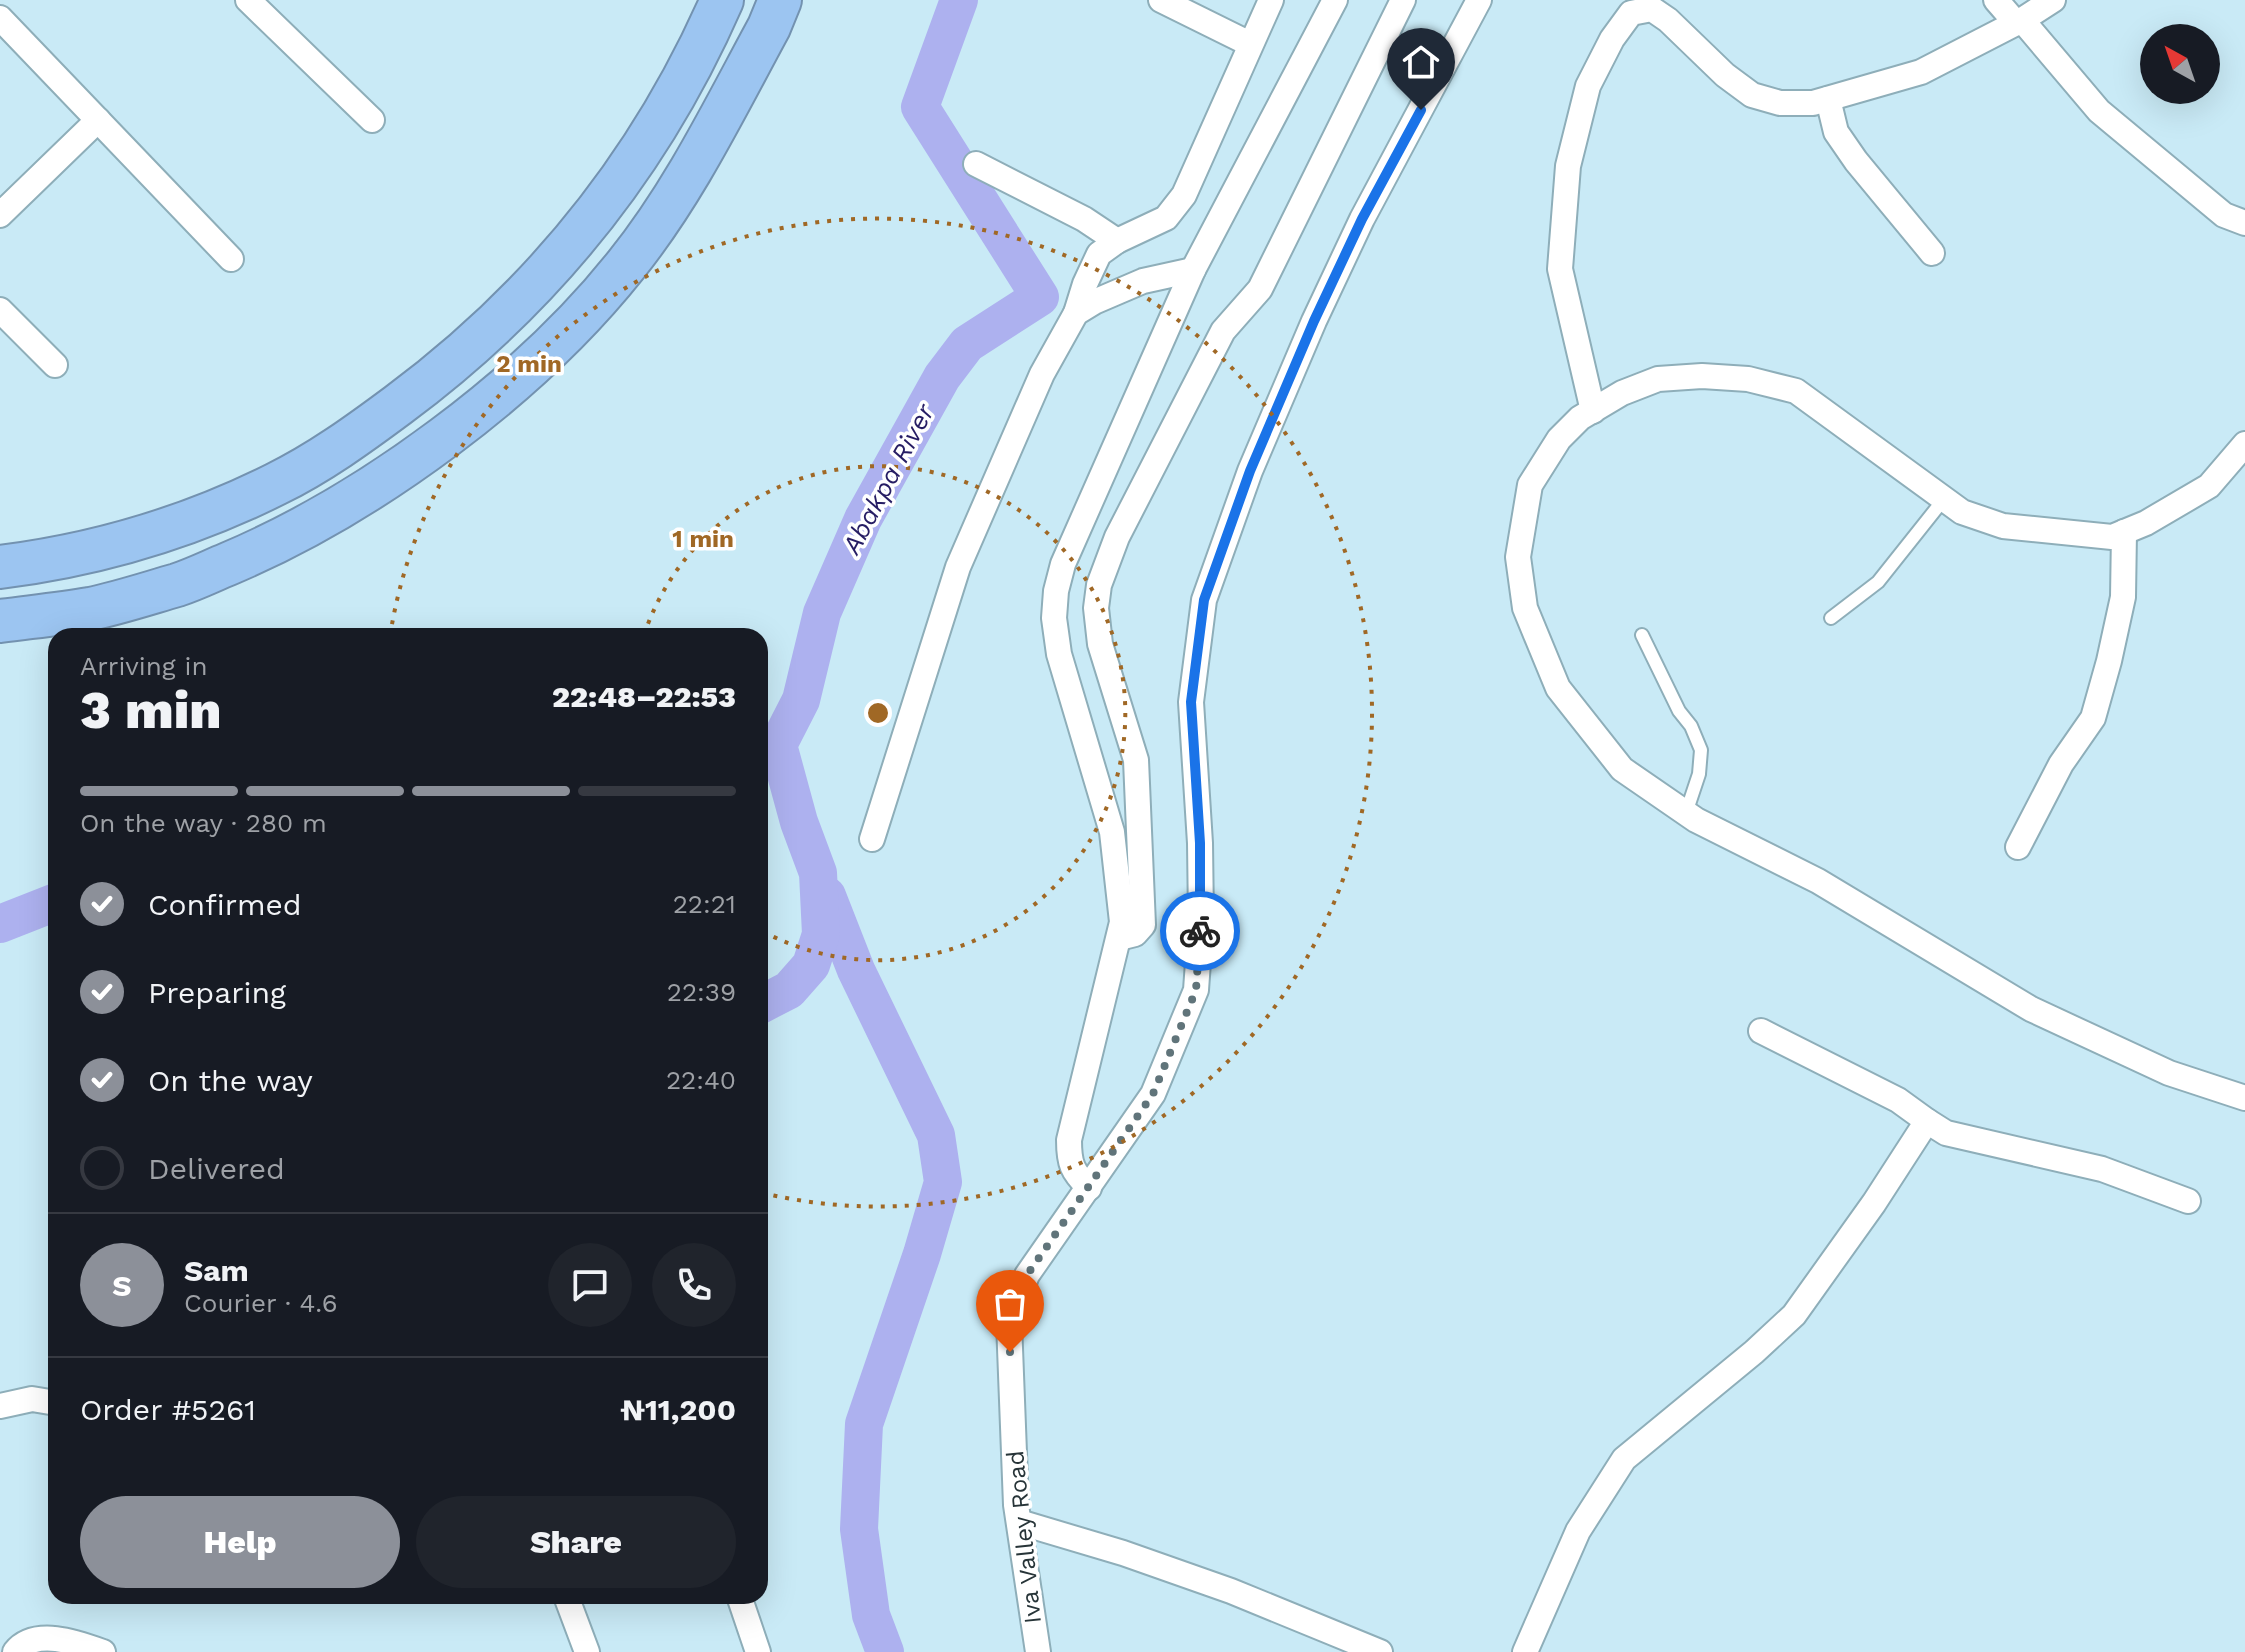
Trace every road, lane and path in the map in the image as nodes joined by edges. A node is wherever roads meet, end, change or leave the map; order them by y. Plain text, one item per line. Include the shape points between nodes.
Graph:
1 (248, 0) edge
2 (722, 0) edge
3 (780, 0) edge
4 (1161, 0) edge
5 (1271, 0) edge
6 (1335, 0) edge
7 (1403, 0) edge
8 (1479, 0) edge
9 (1996, 0) edge
10 (2053, 0) edge
11 (0, 18) edge
12 (2019, 22) junction
13 (1250, 44) junction
14 (1828, 99) junction
15 (98, 120) junction
16 (372, 120) dead end
17 (976, 164) dead end
18 (0, 215) edge
19 (2245, 223) edge
20 (1117, 241) junction
21 (1932, 253) dead end
22 (231, 259) dead end
23 (1193, 270) junction
24 (0, 310) edge
25 (1076, 313) junction
26 (55, 365) dead end
27 (1593, 411) junction
28 (2245, 444) edge
29 (1944, 499) junction
30 (2124, 532) junction
31 (0, 567) edge
32 (1831, 618) dead end
33 (0, 621) edge
34 (1642, 635) dead end
35 (1686, 813) junction
36 (872, 839) dead end
37 (2018, 847) dead end
38 (1119, 938) junction
39 (1761, 1031) dead end
40 (2245, 1098) edge
41 (1927, 1121) junction
42 (1089, 1188) junction
43 (2188, 1201) dead end
44 (48, 1402) edge
45 (0, 1406) edge
46 (1019, 1522) junction
47 (569, 1604) edge
48 (742, 1604) edge
49 (15, 1652) edge
50 (103, 1652) edge
51 (587, 1652) edge
52 (758, 1652) edge
53 (1038, 1652) edge
54 (1380, 1652) edge
55 (1525, 1652) edge

1 - 16 street
2 - 31 highway via 674,98 618,186 517,304 429,382 278,483 194,520 116,545
3 - 33 highway via 676,194 627,265 573,326 440,440 272,545 180,584 91,609
4 - 13 street
5 - 13 street
6 - 23 street
7 - 38 street via 1260,289 1223,331 1117,537 1099,585 1100,644 1139,784 1143,925 1135,934
8 - 42 street, Iva Valley Road via 1314,321 1250,471 1204,600 1191,702 1200,843 1196,990 1153,1094
9 - 12 street
10 - 12 street
11 - 15 street
12 - 14 street via 1921,72
12 - 19 street via 2099,111 2224,215
13 - 20 street via 1184,195 1166,218
14 - 21 street via 1836,132
14 - 27 street via 1780,103 1752,95 1660,14 1652,9 1631,13 1588,86 1568,166 1560,269
15 - 18 street
15 - 22 street
17 - 20 street
20 - 25 street via 1099,254
23 - 25 street via 1143,281
23 - 38 street via 1063,564 1056,591 1059,654 1112,832 1122,922
24 - 26 street
25 - 36 street via 1042,374 958,567
27 - 29 street via 1658,379 1702,376 1774,385 1812,401
27 - 35 street via 1559,439 1530,485 1518,557 1525,608 1558,688 1622,769
28 - 30 street via 2209,486
29 - 30 street via 1962,512 2003,526 2112,537
29 - 32 lane via 1878,582
30 - 37 street via 2123,597 2093,718 2061,764
34 - 35 lane via 1701,750
35 - 40 street via 1818,881 2031,1009 2169,1073
38 - 42 street via 1069,1140 1069,1161
39 - 41 street via 1898,1100
41 - 43 street via 1946,1133 2102,1169
41 - 55 street via 1794,1315 1624,1459 1578,1531
42 - 46 street, Iva Valley Road via 1027,1275 1009,1322
44 - 45 street via 32,1399
46 - 53 street, Iva Valley Road
46 - 54 street via 1231,1591
47 - 51 street
48 - 52 street
49 - 50 street via 26,1642 62,1640

